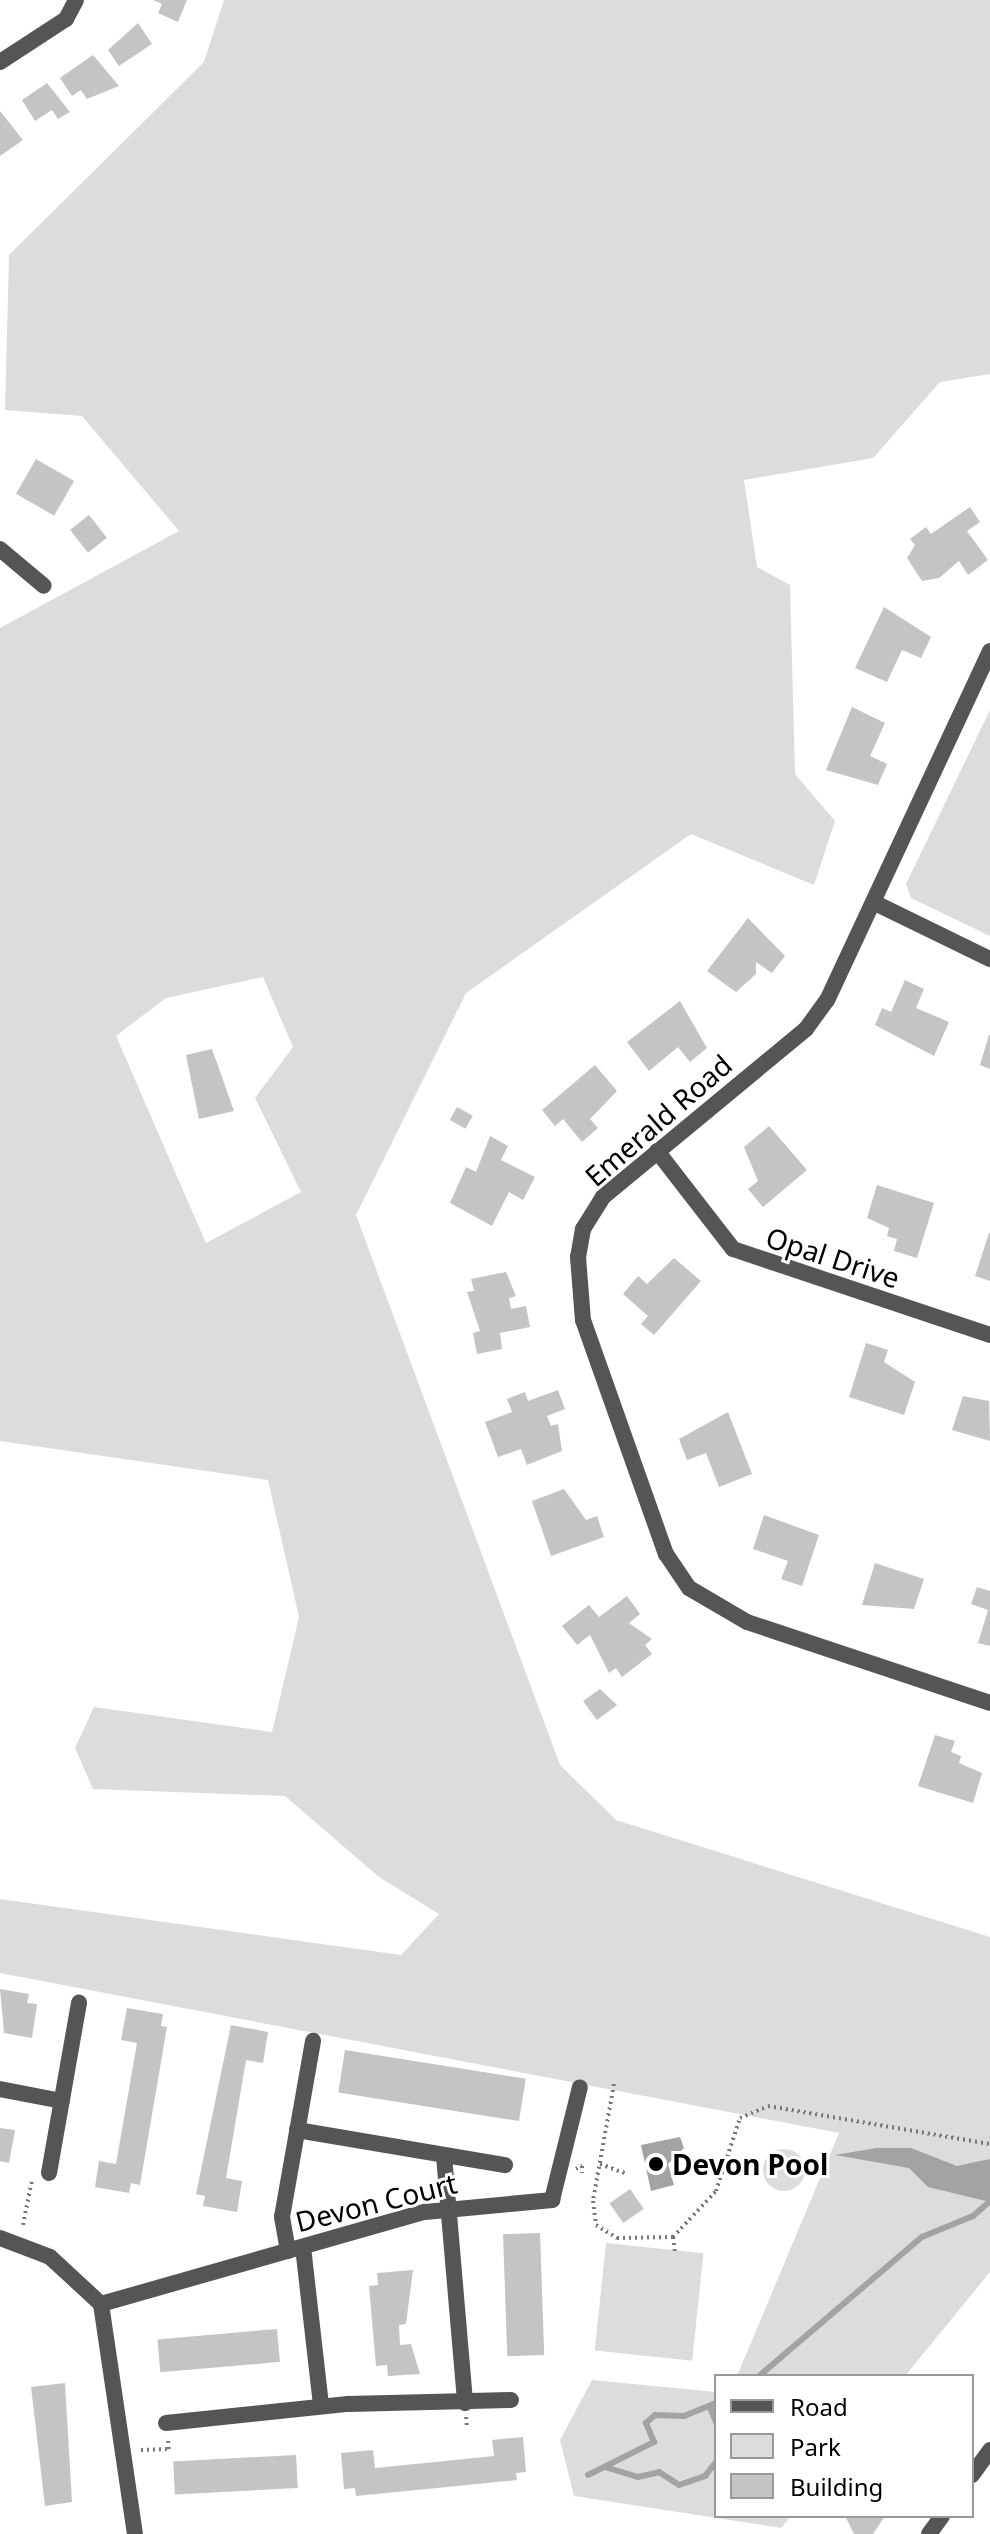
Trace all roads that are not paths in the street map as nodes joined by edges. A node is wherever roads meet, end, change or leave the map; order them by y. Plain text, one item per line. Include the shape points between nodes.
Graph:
1 (76, 0) edge
2 (0, 62) edge
3 (0, 549) edge
4 (44, 586) dead end
5 (990, 651) edge
6 (875, 903) junction
7 (990, 959) edge
8 (657, 1151) junction
9 (990, 1335) edge
10 (990, 1703) edge
11 (79, 2003) dead end
12 (313, 2041) dead end
13 (580, 2087) dead end
14 (0, 2089) edge
15 (62, 2101) junction
16 (297, 2130) junction
17 (444, 2156) junction
18 (505, 2165) dead end
19 (49, 2173) road end
20 (448, 2207) junction
21 (0, 2238) edge
22 (295, 2249) junction
23 (101, 2304) junction
24 (511, 2400) dead end
25 (465, 2403) junction
26 (321, 2406) junction
27 (166, 2423) road end
28 (990, 2450) edge
29 (974, 2472) edge
30 (135, 2534) edge

1 - 2 street via 66,19
3 - 4 street
5 - 6 street, Emerald Road
6 - 7 street
6 - 8 street, Emerald Road via 806,1029
8 - 9 street, Opal Drive via 733,1249
8 - 10 street, Emerald Road via 603,1197 583,1229 579,1288 666,1554 689,1588 747,1622
11 - 15 street
12 - 16 street
13 - 20 street, Devon Court via 552,2200
14 - 15 street
15 - 19 street
16 - 17 street
16 - 22 street via 282,2217
17 - 18 street
17 - 20 street
20 - 22 street, Devon Court
20 - 25 street
21 - 23 street via 50,2257
22 - 23 street, Devon Court
22 - 26 street
23 - 30 street
24 - 25 street
25 - 26 street
26 - 27 street
28 - 29 street

